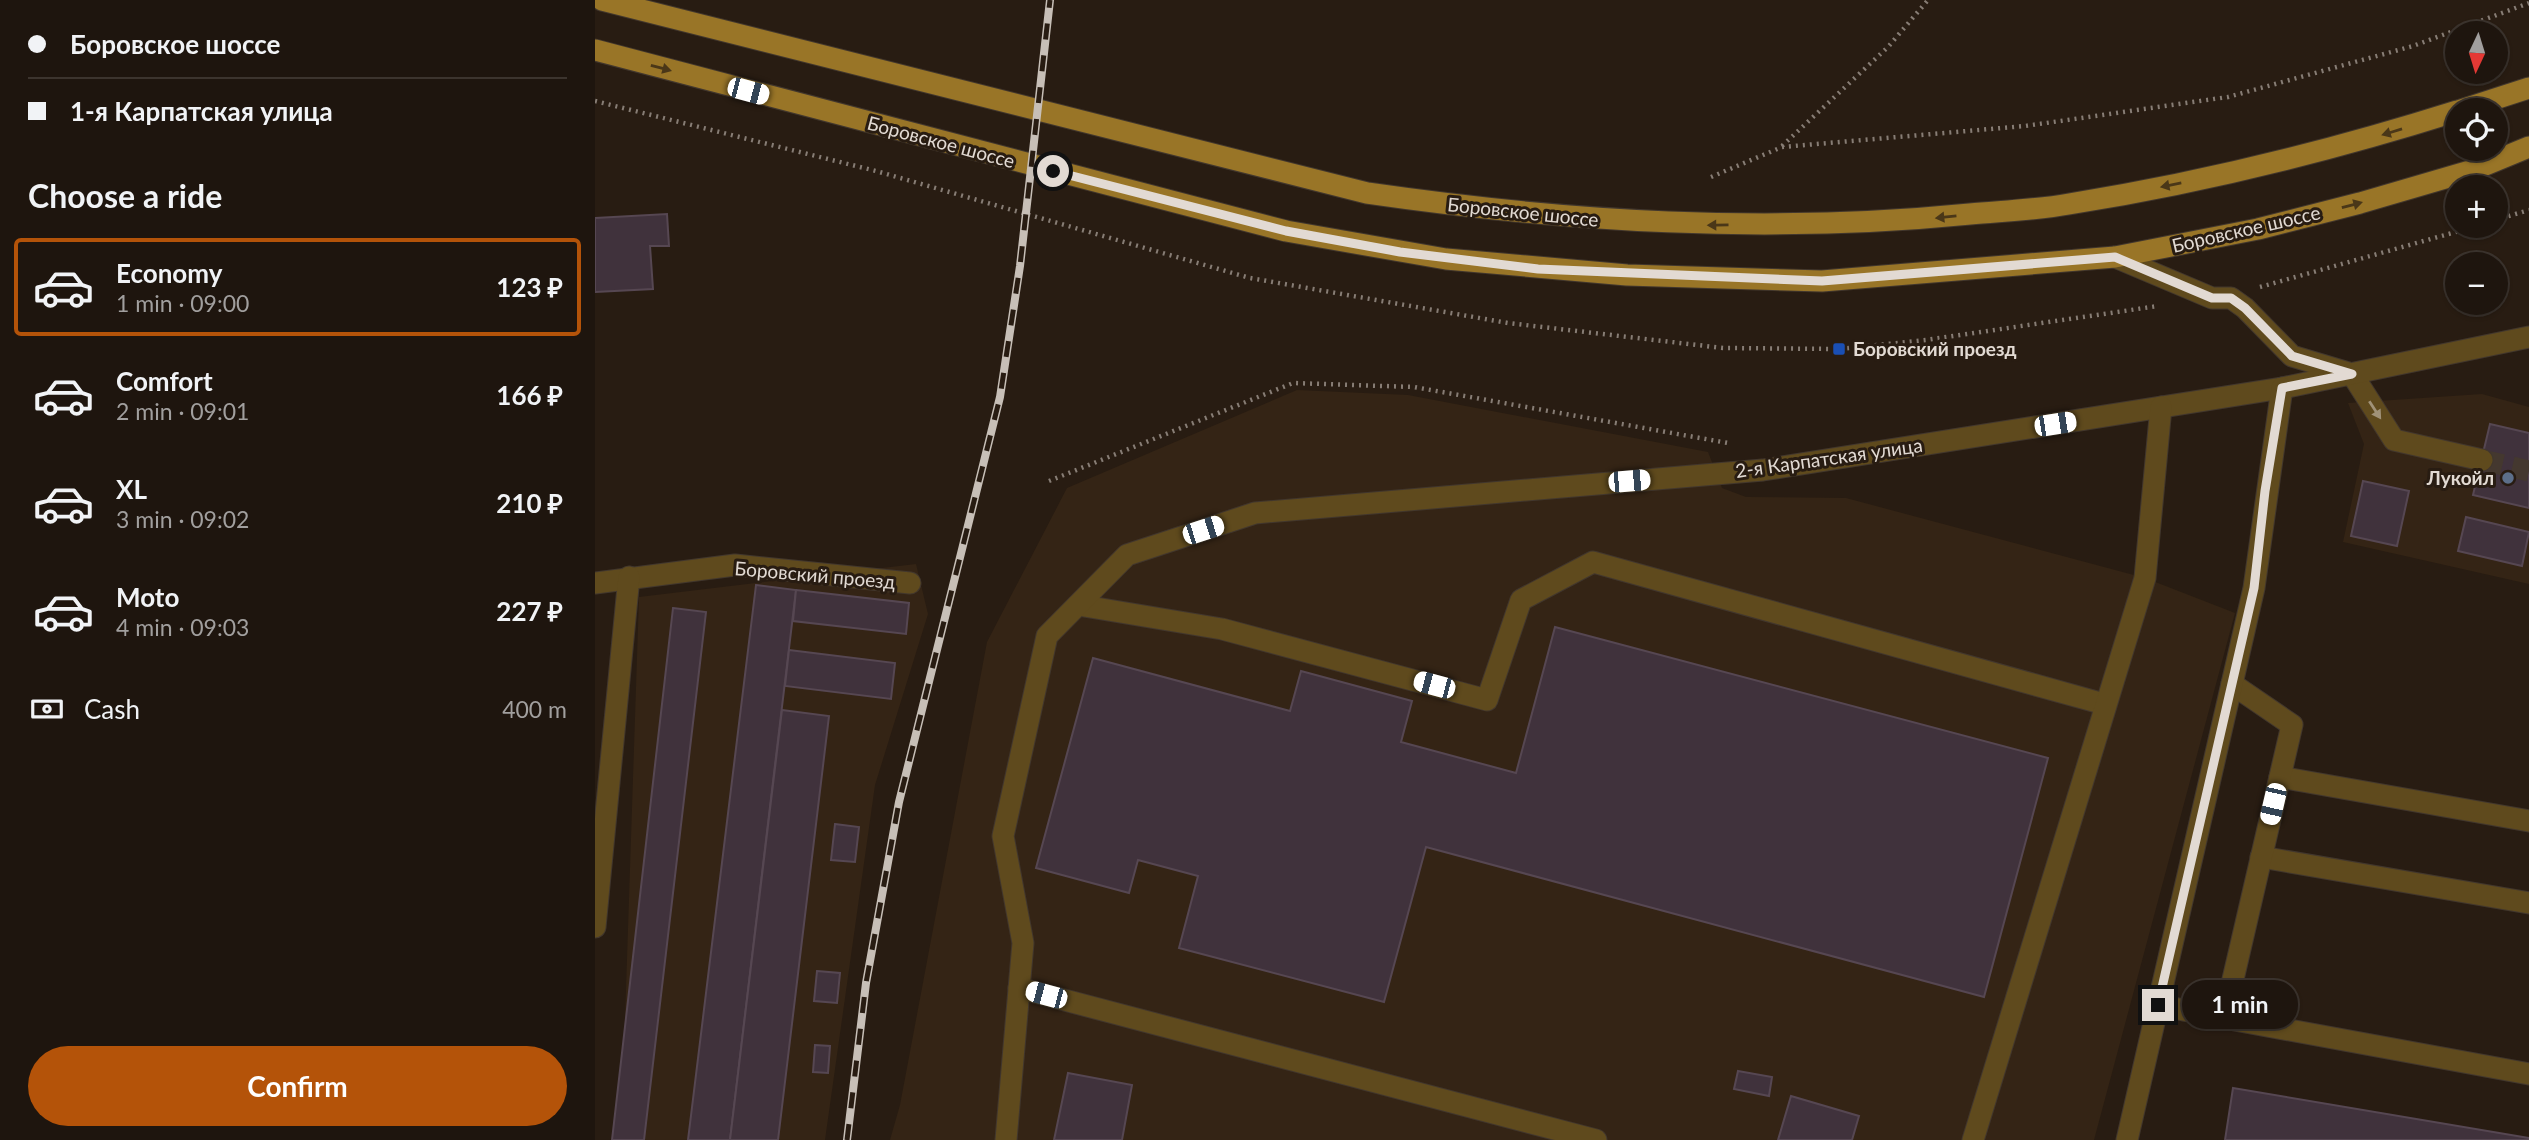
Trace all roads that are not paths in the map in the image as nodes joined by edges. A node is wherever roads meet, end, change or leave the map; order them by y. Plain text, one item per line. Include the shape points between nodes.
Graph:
1 (602, 0) edge
2 (647, 5) edge
3 (595, 50) edge
4 (2529, 88) edge
5 (2499, 98) edge
6 (2445, 115) edge
7 (2529, 147) edge
8 (2115, 257) junction
9 (2529, 337) edge
10 (2352, 374) junction
11 (2282, 388) junction
12 (2161, 407) junction
13 (2482, 460) tunnel mouth
14 (629, 577) junction
15 (595, 583) edge
16 (910, 583) dead end
17 (1078, 605) junction
18 (2232, 684) junction
19 (2104, 704) junction
20 (2280, 778) junction
21 (2529, 821) edge
22 (2261, 857) junction
23 (2529, 903) edge
24 (595, 926) edge
25 (1019, 988) junction
26 (2158, 1005) junction
27 (2224, 1018) junction
28 (2529, 1074) edge
29 (1006, 1140) edge
30 (1596, 1140) edge
31 (1973, 1140) edge
32 (2127, 1140) edge

1 - 2 main road, Боровское шоссе
6 -> 2 main road, Боровское шоссе via 2244,171 2066,205 1895,222 1673,225 1472,208 1367,193
3 -> 8 main road, Боровское шоссе via 1286,231 1446,258 1626,275 1822,281
4 - 5 main road, Боровское шоссе
8 -> 7 main road, Боровское шоссе via 2360,203 2473,170
8 - 10 street via 2212,298 2231,298 2292,356
9 - 10 street, 2-я Карпатская улица
10 - 11 street, 2-я Карпатская улица
10 -> 13 street via 2395,440
11 - 12 street, 2-я Карпатская улица
11 - 18 street via 2254,588
12 - 17 street, 2-я Карпатская улица via 1763,470 1255,513 1127,555
12 - 19 street via 2145,578
14 - 15 street, Боровский проезд
14 - 16 street, Боровский проезд via 735,565
14 - 24 street
17 - 19 street via 1222,629 1486,700 1521,600 1593,562
17 - 25 street via 1047,636 1003,836 1023,943
18 - 20 street via 2292,725
18 - 26 street
19 - 31 street
20 - 21 street
20 - 22 street
22 - 23 street
22 - 27 street
25 - 29 street
25 - 30 street
26 - 27 street
26 - 32 street
27 - 28 street

